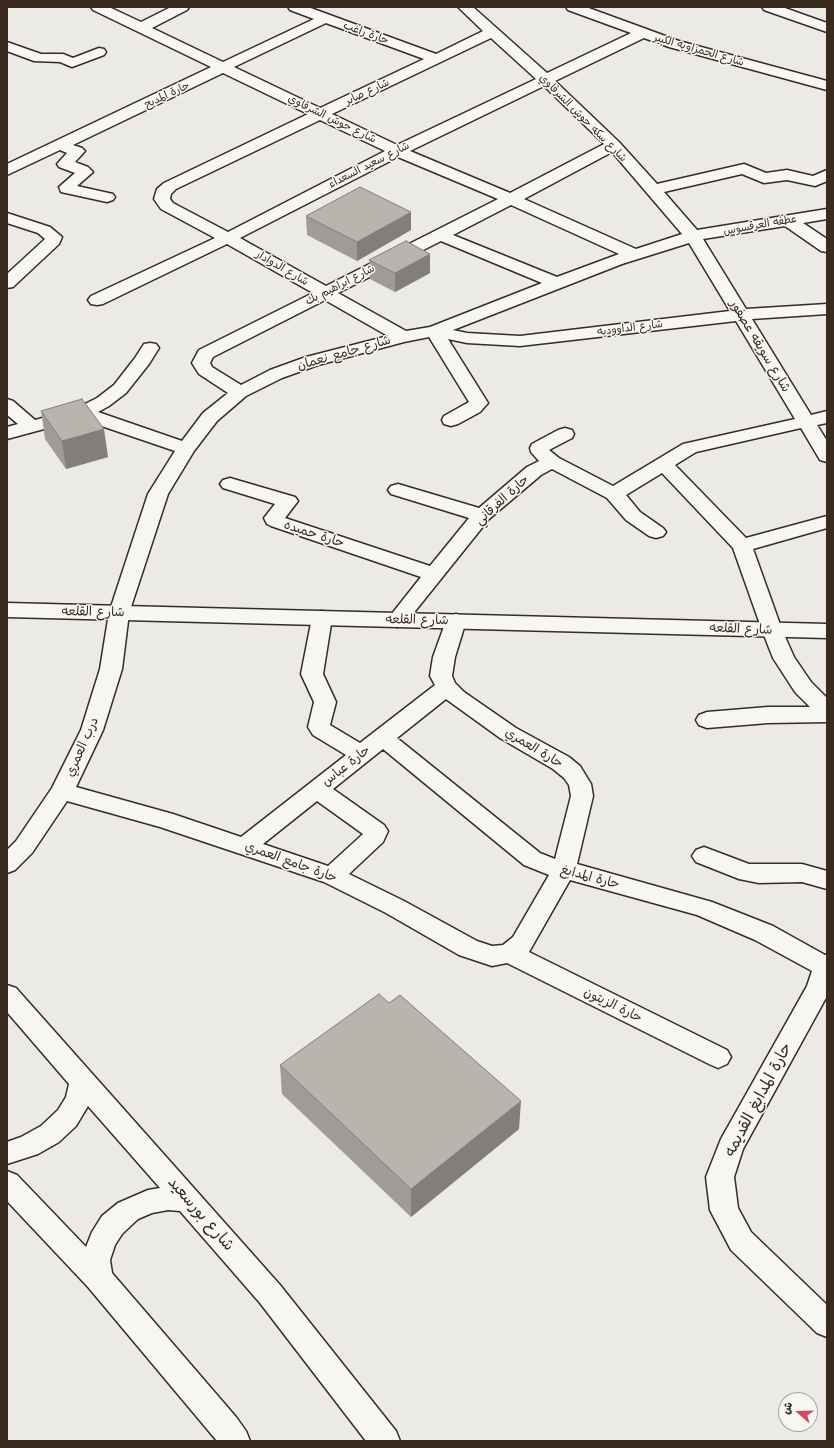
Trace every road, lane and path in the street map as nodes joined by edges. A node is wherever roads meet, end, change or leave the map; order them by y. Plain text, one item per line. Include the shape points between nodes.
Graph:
1 (98, 7) edge
2 (182, 7) edge
3 (295, 7) edge
4 (465, 7) edge
5 (573, 7) edge
6 (612, 7) edge
7 (769, 7) edge
8 (595, 16) junction
9 (326, 18) junction
10 (141, 28) junction
11 (827, 28) edge
12 (492, 32) junction
13 (642, 33) junction
14 (7, 46) edge
15 (99, 52) dead end
16 (437, 59) junction
17 (225, 68) junction
18 (546, 80) junction
19 (827, 86) edge
20 (321, 114) junction
21 (60, 145) junction
22 (614, 145) junction
23 (397, 150) junction
24 (7, 170) edge
25 (827, 175) edge
26 (653, 190) junction
27 (107, 197) dead end
28 (162, 199) joint
29 (511, 199) junction
30 (827, 214) edge
31 (7, 218) edge
32 (788, 220) junction
33 (440, 235) junction
34 (693, 236) junction
35 (228, 238) junction
36 (827, 247) edge
37 (634, 254) junction
38 (557, 283) junction
39 (7, 284) edge
40 (325, 293) junction
41 (97, 300) dead end
42 (827, 308) edge
43 (741, 315) junction
44 (434, 331) junction
45 (403, 337) junction
46 (150, 348) dead end
47 (240, 392) junction
48 (7, 405) edge
49 (82, 413) junction
50 (827, 417) edge
51 (451, 420) dead end
52 (806, 422) junction
53 (31, 426) junction
54 (7, 433) edge
55 (565, 434) dead end
56 (186, 449) junction
57 (827, 456) edge
58 (552, 462) junction
59 (664, 464) junction
60 (230, 484) dead end
61 (398, 490) dead end
62 (614, 494) junction
63 (482, 515) junction
64 (827, 522) edge
65 (656, 532) dead end
66 (742, 546) junction
67 (434, 574) junction
68 (7, 610) edge
69 (119, 612) junction
70 (322, 618) junction
71 (397, 620) junction
72 (456, 622) junction
73 (772, 630) junction
74 (827, 631) edge
75 (447, 687) junction
76 (827, 711) edge
77 (827, 714) edge
78 (707, 720) dead end
79 (382, 737) junction
80 (361, 754) junction
81 (316, 789) junction
82 (62, 790) junction
83 (245, 846) junction
84 (704, 856) dead end
85 (7, 864) edge
86 (564, 869) junction
87 (332, 876) junction
88 (827, 880) edge
89 (509, 953) junction
90 (826, 965) edge
91 (7, 995) edge
92 (718, 1057) dead end
93 (83, 1081) junction
94 (7, 1153) edge
95 (7, 1182) edge
96 (188, 1200) junction
97 (98, 1278) junction
98 (827, 1324) edge
99 (235, 1441) edge
100 (386, 1441) edge

1 - 10 street, شارع حوش الشرقاوي
2 - 10 street
3 - 9 street, حارة راغب
4 - 12 street, شارع سكه حوش الشرقاوي
5 - 8 street, شارع الحمزاويه الكبير
6 - 8 street
7 - 11 street
8 - 13 street, شارع الحمزاويه الكبير
9 - 16 street, حارة راغب
9 - 17 street, حارة المديح
10 - 17 street, شارع حوش الشرقاوي
12 - 16 street, شارع صابر
12 - 18 street, شارع سكه حوش الشرقاوي
13 - 18 street, شارع سعيد السعداء
13 - 19 street, شارع الحمزاويه الكبير
14 - 15 street via 39,58 62,58 72,63
16 - 20 street, شارع صابر
17 - 20 street, شارع حوش الشرقاوي
17 - 21 street, حارة المديح
18 - 22 street, شارع سكه حوش الشرقاوي
18 - 23 street, شارع سعيد السعداء
20 - 23 street, شارع حوش الشرقاوي
20 - 28 street, شارع صابر via 170,186 163,192
21 - 24 street, حارة المديح
21 - 27 street via 77,151 65,164 85,172 67,189
22 - 26 street, شارع سكه حوش الشرقاوي
22 - 29 street, شارع ابراهيم بك
23 - 29 street, شارع حوش الشرقاوي
23 - 35 street, شارع سعيد السعداء
25 - 26 street via 815,180 787,175 764,178 744,170
26 - 34 street, شارع سكه حوش الشرقاوي
28 - 35 street, شارع الدوادار via 167,206
29 - 33 street, شارع ابراهيم بك
29 - 37 street, شارع حوش الشرقاوي
30 - 32 street, عطفه العرقسوس
31 - 39 street via 44,230 54,237 53,241
32 - 34 street, عطفه العرقسوس
32 - 36 street
33 - 38 street
33 - 40 street, شارع ابراهيم بك
34 - 37 street, شارع جامع نعمان
34 - 43 street, شارع سويقه عصفور
35 - 40 street, شارع الدوادار
35 - 41 street, شارع سعيد السعداء
37 - 38 street, شارع جامع نعمان
38 - 44 street, شارع جامع نعمان
40 - 45 street, شارع الدوادار
40 - 47 street, شارع ابراهيم بك via 205,354 201,363 205,370
42 - 43 street, شارع الداووديه
43 - 44 street, شارع الداووديه via 520,341 467,338
43 - 52 street, شارع سويقه عصفور
44 - 45 street, شارع جامع نعمان
44 - 51 street via 479,402 474,408
45 - 47 street, شارع جامع نعمان via 312,361 276,374
46 - 49 street via 120,389
47 - 56 street, شارع جامع نعمان via 210,417
48 - 53 street
49 - 53 street
49 - 56 street
50 - 52 street
52 - 57 street, شارع سويقه عصفور
52 - 59 street via 690,448
53 - 54 street
55 - 58 street via 539,448
56 - 69 street, شارع جامع نعمان via 158,494
58 - 62 street
58 - 63 street, حارة الفرقاني via 534,472
59 - 62 street
59 - 66 street
60 - 67 street, حارة حميده via 288,501 274,518 278,522
61 - 63 street
62 - 65 street via 633,516
63 - 67 street, حارة الفرقاني
64 - 66 street
66 - 73 street
67 - 71 street, حارة الفرقاني
68 - 69 street, شارع القلعه
69 - 70 street, شارع القلعه
69 - 82 street, درب العمري via 111,670 95,722
70 - 71 street, شارع القلعه
70 - 80 street via 312,674 326,702 320,727
71 - 72 street, شارع القلعه
72 - 73 street, شارع القلعه
72 - 75 street via 444,657 441,676
73 - 74 street, شارع القلعه
73 - 76 street via 784,658 803,687
75 - 79 street, حارة عباس
75 - 86 street, حارة العمري via 456,697 508,733 561,763 572,772 580,784 582,796
77 - 78 street
79 - 80 street, حارة عباس
79 - 86 street, حارة المدابغ via 532,859 547,866
80 - 81 street, حارة عباس
81 - 83 street, حارة عباس
81 - 87 street via 376,831 375,836
82 - 83 street, حارة جامع العمري
82 - 85 street, درب العمري via 24,847
83 - 87 street, حارة جامع العمري
84 - 88 street via 747,873 802,873
86 - 89 street, حارة العمري via 522,944
86 - 90 street, حارة المدابغ via 704,908 764,933
87 - 89 street, حارة جامع العمري via 468,948 492,956
89 - 92 street, حارة الزيتون
90 - 98 street, حارة المدابغ القديمه via 819,987 730,1147 720,1177 724,1210 741,1241
91 - 93 street, شارع بورسعيد
93 - 94 street via 78,1100 67,1118 56,1129 29,1146
93 - 96 street, شارع بورسعيد
95 - 97 street
96 - 97 street via 168,1198 148,1202 123,1215 112,1225 102,1241 96,1260
96 - 100 street, شارع بورسعيد via 270,1294
97 - 99 street

